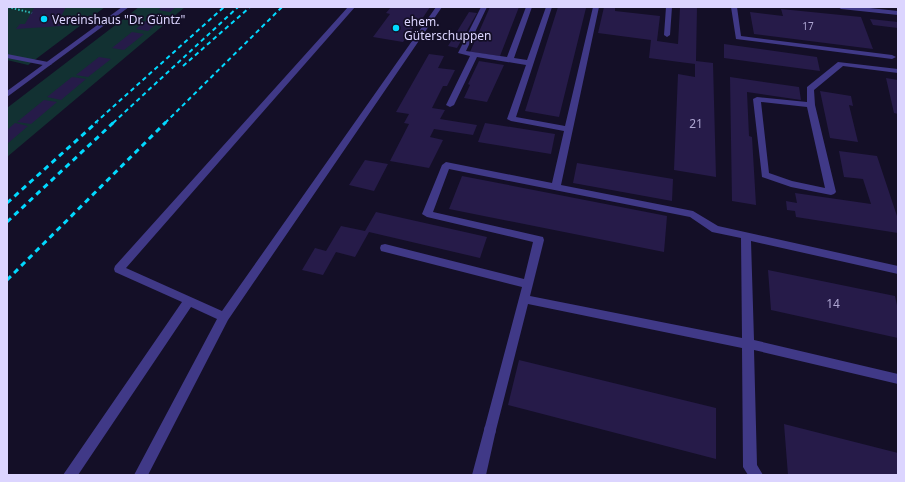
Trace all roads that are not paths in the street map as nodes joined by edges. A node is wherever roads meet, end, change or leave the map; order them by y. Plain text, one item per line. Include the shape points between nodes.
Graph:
1 (126, 7) edge
2 (352, 7) edge
3 (439, 7) edge
4 (484, 7) edge
5 (529, 7) edge
6 (549, 7) edge
7 (596, 7) edge
8 (669, 7) edge
9 (734, 7) edge
10 (841, 7) edge
11 (898, 13) edge
12 (667, 35) dead end
13 (474, 55) junction
14 (7, 56) edge
15 (892, 57) dead end
16 (510, 60) junction
17 (530, 63) junction
18 (48, 64) junction
19 (898, 71) edge
20 (7, 94) edge
21 (450, 105) dead end
22 (811, 105) junction
23 (569, 129) junction
24 (556, 187) junction
25 (746, 237) junction
26 (385, 248) dead end
27 (898, 270) edge
28 (528, 284) junction
29 (524, 299) junction
30 (188, 302) junction
31 (224, 317) junction
32 (748, 344) junction
33 (898, 379) edge
34 (70, 475) edge
35 (141, 475) edge
36 (479, 475) edge
37 (756, 475) edge

1 - 18 street
2 - 30 street via 119,269
3 - 31 street
4 - 13 street via 462,53
5 - 16 street
6 - 17 street
7 - 23 street
8 - 12 street
9 - 15 street via 738,38
10 - 11 street
13 - 16 street
13 - 21 street
14 - 18 street
16 - 17 street
17 - 23 street via 511,119
18 - 20 street
19 - 22 street via 841,64 810,89
22 - 22 street via 757,99 765,175 791,184 831,192
23 - 24 street
24 - 25 street via 693,214 715,229
24 - 28 street via 446,165 427,214 539,240
25 - 27 street
25 - 32 street
26 - 28 street
28 - 29 street
29 - 32 street
29 - 36 street
30 - 31 street
30 - 34 street
31 - 35 street
32 - 33 street
32 - 37 street via 750,467

